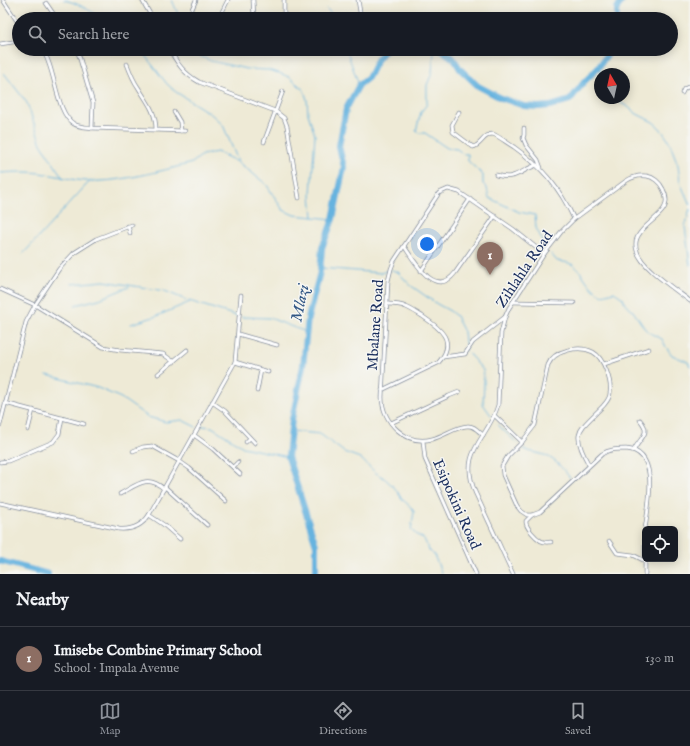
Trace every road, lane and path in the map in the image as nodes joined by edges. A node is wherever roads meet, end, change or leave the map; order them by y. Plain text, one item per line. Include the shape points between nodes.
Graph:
1 (3, 0) edge
2 (142, 0) edge
3 (196, 0) edge
4 (228, 0) edge
5 (253, 0) edge
6 (284, 0) edge
7 (358, 0) edge
8 (52, 3) dead end
9 (192, 9) dead end
10 (52, 12) edge
11 (149, 12) edge
12 (222, 12) edge
13 (254, 12) edge
14 (284, 12) edge
15 (360, 12) dead end
16 (12, 14) edge
17 (12, 42) edge
18 (0, 44) edge
19 (46, 56) edge
20 (79, 56) edge
21 (173, 56) edge
22 (127, 64) dead end
23 (129, 68) junction
24 (124, 70) dead end
25 (690, 86) edge
26 (283, 91) dead end
27 (682, 93) dead end
28 (275, 111) junction
29 (174, 112) dead end
30 (459, 112) dead end
31 (92, 128) junction
32 (524, 128) dead end
33 (156, 130) junction
34 (264, 142) dead end
35 (537, 165) junction
36 (541, 169) junction
37 (496, 175) dead end
38 (299, 198) dead end
39 (470, 200) junction
40 (494, 216) junction
41 (574, 220) junction
42 (132, 225) dead end
43 (128, 226) junction
44 (130, 233) dead end
45 (404, 246) junction
46 (544, 254) junction
47 (421, 271) junction
48 (0, 288) edge
49 (241, 294) dead end
50 (690, 301) edge
51 (513, 302) junction
52 (574, 303) dead end
53 (387, 304) junction
54 (35, 305) junction
55 (505, 317) junction
56 (238, 334) junction
57 (277, 345) dead end
58 (649, 349) dead end
59 (187, 350) dead end
60 (443, 358) junction
61 (174, 362) junction
62 (234, 362) junction
63 (604, 364) junction
64 (261, 370) junction
65 (268, 372) dead end
66 (158, 374) dead end
67 (382, 390) junction
68 (257, 391) dead end
69 (459, 392) dead end
70 (212, 402) junction
71 (5, 403) junction
72 (33, 410) junction
73 (495, 416) junction
74 (62, 418) junction
75 (640, 420) dead end
76 (391, 423) junction
77 (84, 424) dead end
78 (0, 425) edge
79 (28, 430) dead end
80 (483, 435) junction
81 (194, 436) junction
82 (250, 438) junction
83 (422, 441) junction
84 (246, 442) dead end
85 (522, 442) junction
86 (255, 443) dead end
87 (634, 450) junction
88 (133, 451) dead end
89 (179, 461) junction
90 (0, 462) edge
91 (238, 462) dead end
92 (589, 465) junction
93 (233, 467) junction
94 (240, 474) dead end
95 (165, 488) junction
96 (120, 494) dead end
97 (221, 497) junction
98 (218, 501) dead end
99 (226, 501) dead end
100 (0, 503) edge
101 (149, 515) junction
102 (532, 515) junction
103 (207, 525) dead end
104 (645, 526) edge
105 (180, 539) dead end
106 (609, 540) dead end
107 (551, 542) dead end
108 (642, 559) edge
109 (645, 562) edge
110 (476, 574) edge
111 (513, 574) edge
112 (645, 574) edge

1 - 16 street
2 - 11 street
3 - 9 street
4 - 12 street
5 - 13 street
6 - 14 street
7 - 15 street
8 - 10 street via 48,5
17 - 18 street
19 - 31 street via 66,116 76,125
20 - 31 street via 92,100
21 - 28 street via 182,70 193,78
22 - 23 street
23 - 24 street
23 - 33 street via 154,114
25 - 27 street
26 - 28 street
28 - 34 street
28 - 38 street via 284,118 287,126
29 - 33 street via 183,131
30 - 35 street via 452,130 471,146 477,146 486,135 493,134
31 - 33 street
32 - 36 street via 525,143 538,160
35 - 36 street
35 - 37 street via 513,177
36 - 41 street via 563,196
39 - 40 street, Mbalane Road
39 - 45 street, Mbalane Road via 455,190 448,189 442,192
39 - 47 street
40 - 46 street, Mbalane Road
40 - 47 street via 449,279 437,282
41 - 46 street, Zihlahla Road
41 - 50 street, Zihlahla Road via 633,177 646,176 656,180 664,189 665,204 662,213 645,227 638,237 637,252 641,260
42 - 43 street
43 - 44 street
43 - 54 street via 96,239 74,252 59,269
45 - 47 street
45 - 53 street, Mbalane Road via 391,269
46 - 51 street, Zihlahla Road
48 - 54 street
49 - 56 street
51 - 52 street
51 - 55 street, Zihlahla Road
53 - 60 street via 407,307 438,327 446,341
53 - 67 street, Mbalane Road
54 - 61 street via 103,347 164,354
54 - 71 street via 26,322
55 - 60 street via 474,342 465,354
55 - 73 street, Zihlahla Road via 501,333 499,399
56 - 57 street
56 - 62 street
58 - 63 street
59 - 61 street
60 - 67 street via 434,365
61 - 66 street
62 - 64 street
62 - 70 street
63 - 85 street via 594,353 585,350 564,352 552,358 546,370 536,421
63 - 92 street via 611,389 610,396 584,425 579,436 580,448
64 - 65 street
64 - 68 street
67 - 76 street, Mbalane Road via 382,405
69 - 76 street
70 - 81 street
70 - 82 street via 225,411
71 - 72 street
71 - 78 street
72 - 74 street
72 - 79 street
73 - 80 street, Zihlahla Road
73 - 85 street
74 - 77 street
74 - 90 street via 59,434 52,442
75 - 87 street via 646,432
76 - 83 street, Mbalane Road via 405,435
80 - 83 street via 466,426 438,438
80 - 111 street, Zihlahla Road via 472,455 470,478
81 - 89 street
81 - 93 street via 210,446
82 - 84 street
82 - 86 street
83 - 110 street, Esipokini Road via 425,459
85 - 102 street via 505,460 502,472 517,506 523,513
87 - 92 street via 608,451
87 - 104 street via 644,457 648,471 650,492
88 - 89 street via 152,446
89 - 95 street
89 - 97 street
91 - 93 street
92 - 102 street via 547,506
93 - 94 street
95 - 96 street via 156,482 148,481
95 - 101 street
95 - 103 street
97 - 98 street
97 - 99 street
100 - 101 street via 123,529 137,527
101 - 105 street
102 - 107 street via 526,521 526,525 541,541
106 - 108 street via 617,553
109 - 112 street

